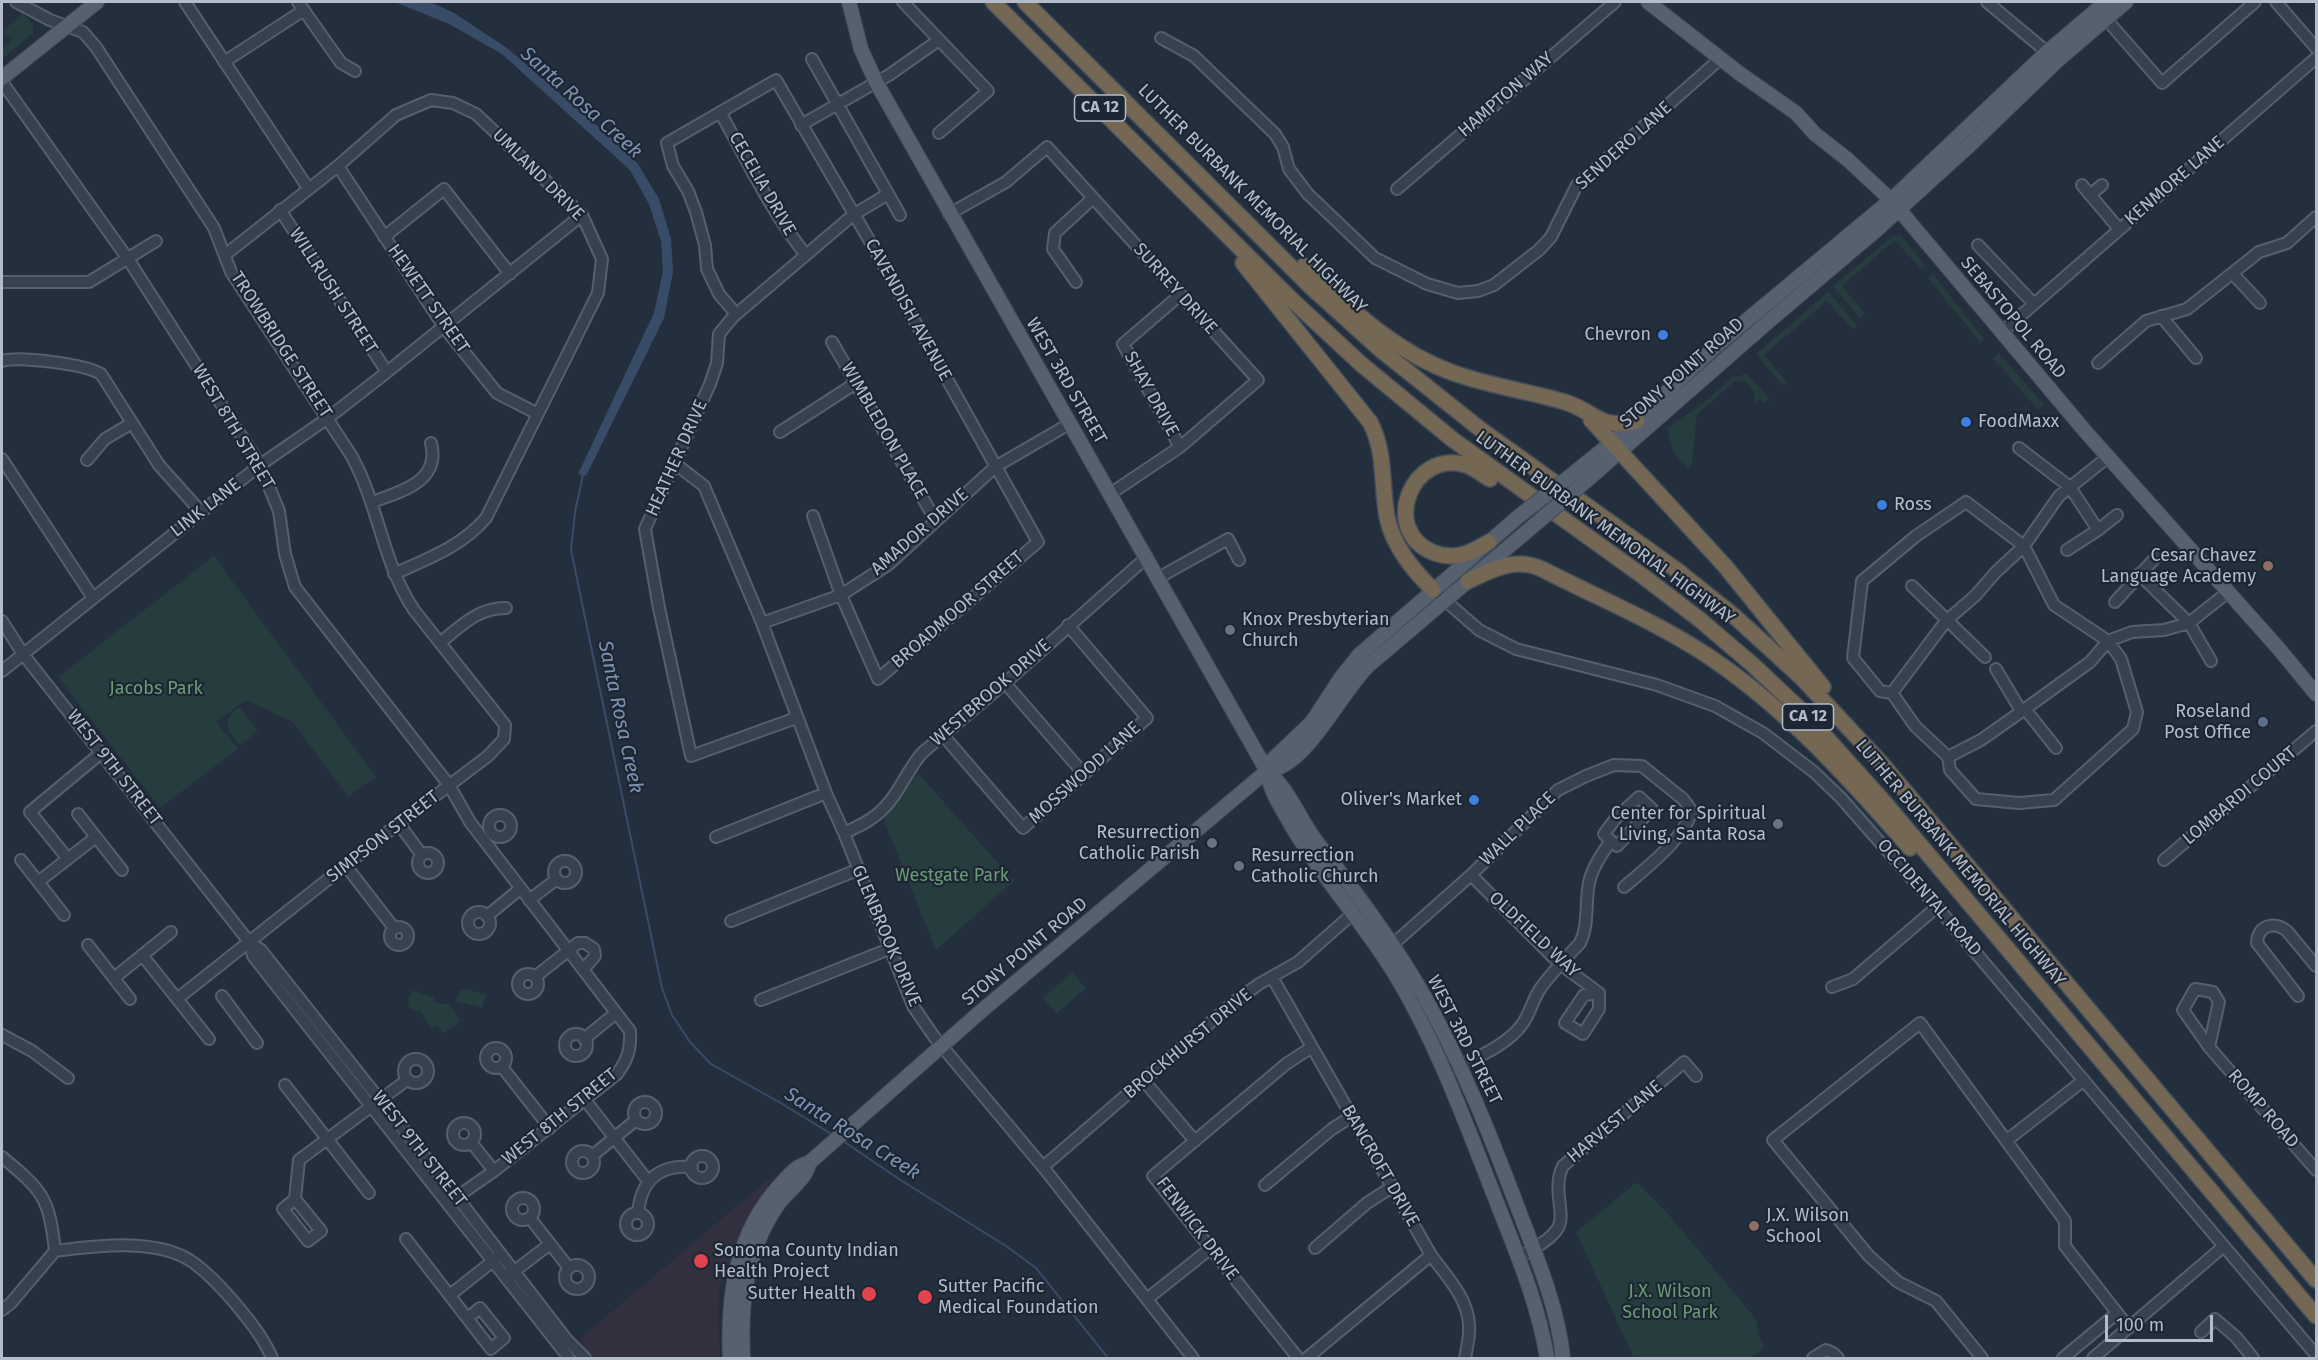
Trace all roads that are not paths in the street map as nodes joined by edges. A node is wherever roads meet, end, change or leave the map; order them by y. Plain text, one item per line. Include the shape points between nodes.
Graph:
1 (16, 2) edge
2 (97, 2) edge
3 (185, 2) edge
4 (849, 2) edge
5 (903, 2) edge
6 (993, 2) edge
7 (1025, 2) edge
8 (1615, 2) edge
9 (1648, 2) edge
10 (1987, 2) edge
11 (2106, 2) edge
12 (2124, 2) edge
13 (2255, 2) edge
14 (2276, 2) edge
15 (301, 5) edge
16 (2106, 19) junction
17 (67, 25) junction
18 (1161, 38) dead end
19 (939, 40) junction
20 (2316, 48) edge
21 (2053, 56) junction
22 (2316, 58) edge
23 (812, 59) dead end
24 (1720, 59) junction
25 (224, 62) junction
26 (355, 71) dead end
27 (2, 80) edge
28 (876, 82) junction
29 (837, 103) junction
30 (1988, 109) junction
31 (720, 112) junction
32 (801, 125) junction
33 (939, 133) dead end
34 (1972, 143) junction
35 (338, 165) junction
36 (1208, 184) junction
37 (2082, 185) dead end
38 (2102, 185) dead end
39 (308, 188) junction
40 (1396, 189) dead end
41 (888, 194) junction
42 (2090, 195) junction
43 (1093, 198) junction
44 (1895, 204) junction
45 (280, 210) junction
46 (949, 214) junction
47 (582, 215) junction
48 (853, 215) junction
49 (900, 215) dead end
50 (1207, 215) junction
51 (2316, 217) edge
52 (2119, 229) junction
53 (384, 237) junction
54 (156, 241) dead end
55 (1978, 245) dead end
56 (225, 255) junction
57 (806, 255) junction
58 (128, 259) junction
59 (510, 273) junction
60 (2233, 274) junction
61 (2, 282) edge
62 (1077, 282) dead end
63 (1180, 295) junction
64 (2260, 303) dead end
65 (2034, 304) junction
66 (736, 314) junction
67 (2161, 316) junction
68 (444, 327) junction
69 (2002, 332) junction
70 (832, 342) dead end
71 (2196, 358) dead end
72 (2, 361) edge
73 (2098, 363) dead end
74 (387, 372) junction
75 (856, 383) junction
76 (1539, 397) junction
77 (538, 414) junction
78 (328, 418) junction
79 (1637, 421) junction
80 (132, 423) junction
81 (1069, 424) junction
82 (780, 432) dead end
83 (431, 443) dead end
84 (1180, 447) junction
85 (1617, 447) junction
86 (2019, 448) dead end
87 (2108, 457) junction
88 (2, 459) edge
89 (87, 460) dead end
90 (674, 462) junction
91 (260, 465) junction
92 (995, 467) junction
93 (2070, 487) junction
94 (1110, 494) junction
95 (372, 502) junction
96 (201, 512) junction
97 (2117, 515) dead end
98 (813, 516) dead end
99 (936, 521) junction
100 (2098, 530) junction
101 (1038, 542) joint
102 (1489, 542) junction
103 (1598, 544) junction
104 (2025, 546) junction
105 (2067, 550) dead end
106 (2157, 556) dead end
107 (1147, 557) junction
108 (1239, 560) dead end
109 (394, 574) junction
110 (2139, 574) junction
111 (1158, 578) junction
112 (1468, 581) junction
113 (1912, 586) dead end
114 (2228, 592) junction
115 (841, 595) junction
116 (1439, 595) junction
117 (93, 598) junction
118 (2115, 602) dead end
119 (506, 608) dead end
120 (2, 621) edge
121 (1946, 621) junction
122 (762, 623) junction
123 (2189, 623) junction
124 (1068, 625) junction
125 (2108, 641) junction
126 (440, 644) junction
127 (23, 654) junction
128 (1985, 657) dead end
129 (2211, 662) dead end
130 (1996, 669) dead end
131 (2, 671) edge
132 (1005, 683) junction
133 (1892, 693) junction
134 (2316, 694) edge
135 (2023, 710) junction
136 (796, 718) junction
137 (505, 725) joint
138 (2316, 731) edge
139 (942, 734) junction
140 (1868, 747) junction
141 (2056, 748) dead end
142 (101, 753) junction
143 (1948, 757) junction
144 (1267, 771) junction
145 (1083, 773) junction
146 (449, 785) junction
147 (826, 793) junction
148 (78, 814) dead end
149 (399, 824) junction
150 (844, 833) junction
151 (96, 837) junction
152 (716, 837) dead end
153 (1611, 842) junction
154 (422, 855) dead end
155 (68, 859) junction
156 (21, 860) dead end
157 (2164, 860) dead end
158 (346, 866) junction
159 (122, 870) dead end
160 (857, 870) junction
161 (1471, 875) junction
162 (557, 879) dead end
163 (38, 882) junction
164 (1624, 887) dead end
165 (520, 889) junction
166 (529, 900) junction
167 (1937, 907) junction
168 (1359, 909) junction
169 (64, 915) dead end
170 (487, 916) dead end
171 (730, 921) dead end
172 (394, 928) dead end
173 (171, 932) dead end
174 (249, 943) junction
175 (88, 945) dead end
176 (1391, 946) junction
177 (889, 949) junction
178 (568, 951) junction
179 (142, 955) junction
180 (1560, 964) junction
181 (2316, 966) edge
182 (583, 970) junction
183 (2031, 976) junction
184 (535, 977) dead end
185 (1272, 977) junction
186 (114, 978) junction
187 (1832, 987) dead end
188 (1599, 993) dead end
189 (222, 996) dead end
190 (2298, 996) dead end
191 (130, 999) dead end
192 (177, 999) junction
193 (760, 1000) dead end
194 (616, 1013) junction
195 (2, 1035) edge
196 (584, 1039) dead end
197 (209, 1040) dead end
198 (257, 1043) dead end
199 (943, 1047) junction
200 (1312, 1047) junction
201 (2209, 1047) junction
202 (1460, 1065) junction
203 (502, 1067) dead end
204 (1445, 1068) junction
205 (1696, 1076) dead end
206 (68, 1078) dead end
207 (407, 1080) dead end
208 (2084, 1080) junction
209 (1144, 1081) junction
210 (285, 1085) dead end
211 (585, 1100) junction
212 (376, 1103) junction
213 (1352, 1117) junction
214 (636, 1120) dead end
215 (550, 1128) junction
216 (614, 1138) junction
217 (327, 1139) junction
218 (1195, 1141) junction
219 (471, 1142) dead end
220 (2006, 1142) junction
221 (592, 1156) dead end
222 (2, 1157) edge
223 (809, 1163) junction
224 (692, 1167) dead end
225 (1043, 1167) junction
226 (494, 1171) junction
227 (2316, 1171) edge
228 (648, 1181) junction
229 (1265, 1185) dead end
230 (1392, 1187) junction
231 (369, 1193) dead end
232 (296, 1199) dead end
233 (452, 1200) junction
234 (638, 1213) dead end
235 (530, 1218) dead end
236 (406, 1239) dead end
237 (550, 1244) junction
238 (2224, 1246) junction
239 (1211, 1248) junction
240 (1315, 1248) dead end
241 (1533, 1249) junction
242 (55, 1251) junction
243 (1431, 1255) junction
244 (496, 1258) junction
245 (1518, 1258) junction
246 (569, 1268) dead end
247 (510, 1275) junction
248 (2316, 1280) edge
249 (450, 1295) junction
250 (1147, 1299) junction
251 (2, 1310) edge
252 (2116, 1314) junction
253 (2316, 1316) edge
254 (468, 1318) dead end
255 (2129, 1328) junction
256 (2201, 1332) dead end
257 (2316, 1355) edge
258 (272, 1359) edge
259 (569, 1359) edge
260 (585, 1359) edge
261 (730, 1359) edge
262 (743, 1359) edge
263 (1193, 1359) edge
264 (1298, 1359) edge
265 (1307, 1359) edge
266 (1465, 1359) edge
267 (1547, 1359) edge
268 (1563, 1359) edge
269 (1814, 1359) edge
270 (1838, 1359) edge
271 (1982, 1359) edge
272 (2063, 1359) edge
273 (2093, 1359) edge
274 (2253, 1359) edge

1 - 17 street, TROWBRIDGE STREET
2 - 17 main road
3 - 25 street
4 - 28 main road, WEST 3RD STREET via 861,49
5 - 19 street
6 - 50 highway, LUTHER BURBANK MEMORIAL HIGHWAY / CA 12
7 - 36 highway, LUTHER BURBANK MEMORIAL HIGHWAY / CA 12
8 - 40 street, HAMPTON WAY
9 - 24 main road, SEBASTOPOL ROAD
10 - 21 street
11 - 21 main road, STONY POINT ROAD
12 - 16 main road, STONY POINT ROAD
13 - 16 street via 2162,82
14 - 20 street
15 - 25 street
15 - 26 street via 340,63
16 - 21 main road, STONY POINT ROAD
17 - 27 main road
17 - 56 street, TROWBRIDGE STREET via 83,32 96,47 214,228
18 - 24 street, SENDERO LANE via 1194,56 1275,134 1289,169 1308,194 1375,258 1427,284 1458,292 1490,287 1539,250 1551,237 1577,184
19 - 28 street
19 - 33 street via 988,91
21 - 30 main road, STONY POINT ROAD
21 - 34 main road, STONY POINT ROAD
22 - 52 street, KENMORE LANE
23 - 29 street
24 - 44 main road, SEBASTOPOL ROAD via 1796,113
25 - 39 street
27 - 58 street, WEST 8TH STREET
28 - 29 street
28 - 46 main road, WEST 3RD STREET
29 - 32 street
29 - 41 street
30 - 34 main road via 1971,131
30 - 44 main road, STONY POINT ROAD
31 - 32 street, CAVENDISH AVENUE via 776,80
31 - 57 street, CECELIA DRIVE
31 - 66 street via 667,143 673,166 696,212 707,269 719,294
32 - 48 street, CAVENDISH AVENUE
34 - 44 main road, STONY POINT ROAD
35 - 39 street, UMLAND DRIVE
35 - 47 street, UMLAND DRIVE via 396,115 431,100 453,103 476,114
35 - 53 street, HEWETT STREET
36 - 76 highway via 1404,350 1456,374
36 - 140 highway, LUTHER BURBANK MEMORIAL HIGHWAY / CA 12 via 1328,303 1401,368 1715,600 1802,678
37 - 42 street
38 - 42 street
39 - 45 street, UMLAND DRIVE
41 - 48 street, HEATHER DRIVE
41 - 49 street
42 - 52 street
43 - 46 street, SURREY DRIVE via 1047,147 1006,182
43 - 62 street via 1055,233 1053,249
43 - 63 street, SURREY DRIVE
44 - 69 main road, SEBASTOPOL ROAD
44 - 79 main road, STONY POINT ROAD via 1726,336
44 - 85 main road, STONY POINT ROAD
45 - 56 street, UMLAND DRIVE
45 - 74 street, WILLRUSH STREET
46 - 81 main road, WEST 3RD STREET
47 - 59 street, LINK LANE
47 - 77 street, UMLAND DRIVE via 602,260 598,293
48 - 57 street, HEATHER DRIVE
48 - 92 street, CAVENDISH AVENUE
50 - 103 highway, LUTHER BURBANK MEMORIAL HIGHWAY / CA 12 via 1307,315 1386,386
50 - 116 highway via 1370,422 1381,451 1392,534 1405,557
51 - 60 street via 2287,243 2259,252
52 - 65 street, KENMORE LANE
53 - 59 street via 444,189
53 - 68 street, HEWETT STREET
54 - 58 street
55 - 65 street
56 - 78 street, TROWBRIDGE STREET via 231,272
57 - 66 street, HEATHER DRIVE
58 - 61 street via 89,282
58 - 91 street, WEST 8TH STREET
59 - 68 street, LINK LANE
60 - 64 street
60 - 67 street via 2187,309
63 - 84 street, SHAY DRIVE via 1123,344
63 - 84 street, SURREY DRIVE via 1258,380
65 - 69 street, KENMORE LANE
66 - 90 street, HEATHER DRIVE via 719,334 717,363 710,384
67 - 71 street
67 - 73 street via 2146,321
68 - 74 street, LINK LANE
68 - 77 street, HEWETT STREET via 497,393
69 - 87 main road, SEBASTOPOL ROAD
70 - 75 street, WIMBLEDON PLACE
72 - 80 street via 18,359 92,368 101,374
74 - 78 street, LINK LANE
75 - 82 street
75 - 99 street, WIMBLEDON PLACE
76 - 79 highway via 1572,405 1609,424
76 - 85 highway via 1583,415
77 - 109 street, UMLAND DRIVE via 486,518 448,550
78 - 91 street, LINK LANE
78 - 95 street, TROWBRIDGE STREET via 363,476
79 - 85 main road, STONY POINT ROAD
80 - 89 street via 105,439
80 - 96 street via 159,465
81 - 92 street, AMADOR DRIVE
81 - 94 main road, WEST 3RD STREET
83 - 95 street via 431,465 420,481
84 - 94 street, SURREY DRIVE
85 - 102 main road, STONY POINT ROAD, bridge via 1574,473
85 - 112 main road, STONY POINT ROAD, bridge via 1586,482
85 - 140 highway via 1738,581
86 - 93 street
87 - 93 street
87 - 114 main road, SEBASTOPOL ROAD
88 - 117 street
90 - 122 street, GLENBROOK DRIVE via 704,486
90 - 136 street, HEATHER DRIVE via 645,529 691,756
91 - 96 street, LINK LANE
91 - 146 street, WEST 8TH STREET via 279,511 295,587
92 - 99 street, AMADOR DRIVE
92 - 101 street, CAVENDISH AVENUE
93 - 100 street
93 - 104 street via 2059,496
94 - 107 main road, WEST 3RD STREET
95 - 109 street, TROWBRIDGE STREET
96 - 117 street, LINK LANE
97 - 100 street
98 - 115 street
99 - 115 street, AMADOR DRIVE via 889,564
100 - 105 street
101 - 115 street, BROADMOOR STREET via 878,679
102 - 103 highway via 1456,556 1436,554 1423,546 1412,535 1406,520 1406,504 1414,483 1436,467 1456,463 1469,466 1548,518
102 - 116 main road, STONY POINT ROAD
103 - 183 highway, LUTHER BURBANK MEMORIAL HIGHWAY / CA 12 via 1717,634 1806,715
104 - 121 street
104 - 125 street via 2054,605
104 - 133 street via 1965,502 1862,581 1853,658 1880,691
106 - 110 street
107 - 111 main road, WEST 3RD STREET
107 - 124 street, WESTBROOK DRIVE
108 - 111 street via 1228,539
109 - 126 street, TROWBRIDGE STREET via 414,610
110 - 118 street
110 - 123 street
111 - 144 main road, WEST 3RD STREET
112 - 116 main road, STONY POINT ROAD
112 - 183 highway via 1505,565 1532,565 1722,665 1827,756 1975,921
113 - 121 street
114 - 123 street
114 - 134 main road, SEBASTOPOL ROAD
115 - 122 street, AMADOR DRIVE
116 - 144 main road, STONY POINT ROAD via 1355,660 1312,722 1270,762
116 - 167 street, OCCIDENTAL ROAD via 1479,630 1507,646 1681,693 1763,733 1833,789
117 - 127 street, LINK LANE
119 - 126 street via 490,608 468,620
120 - 127 street, WEST 9TH STREET
121 - 128 street
121 - 133 street
122 - 136 street, GLENBROOK DRIVE
123 - 125 street via 2164,630 2132,632
123 - 129 street
124 - 132 street, WESTBROOK DRIVE
124 - 145 street, MOSSWOOD LANE via 1147,718
125 - 135 street via 2090,662
125 - 143 street via 2121,659 2137,712 2133,729 2054,800 1976,800 1950,770
126 - 137 street, TROWBRIDGE STREET
127 - 131 street, LINK LANE
127 - 142 street, WEST 9TH STREET
130 - 135 street
132 - 139 street, WESTBROOK DRIVE
132 - 145 street
133 - 143 street via 1915,726
135 - 141 street
135 - 143 street via 1981,740
136 - 147 street, GLENBROOK DRIVE
137 - 146 street, SIMPSON STREET via 504,739
138 - 157 street, LOMBARDI COURT
139 - 145 street, MOSSWOOD LANE via 1023,828
139 - 150 street, WESTBROOK DRIVE via 910,767 878,814
140 - 248 highway, LUTHER BURBANK MEMORIAL HIGHWAY / CA 12
142 - 155 street via 30,812
142 - 174 street, WEST 9TH STREET
144 - 168 main road, WEST 3RD STREET via 1269,788 1296,835 1318,868
144 - 199 main road, STONY POINT ROAD
146 - 149 street, SIMPSON STREET
146 - 165 street, WEST 8TH STREET via 470,822 487,835
147 - 150 street, GLENBROOK DRIVE
147 - 152 street
148 - 151 street
149 - 154 street
149 - 158 street, SIMPSON STREET
150 - 160 street, GLENBROOK DRIVE
151 - 155 street
151 - 159 street
153 - 153 street via 1604,834 1639,797 1652,809 1617,846
153 - 180 street via 1589,883 1584,935
155 - 163 street
156 - 163 street
158 - 172 street
158 - 174 street, SIMPSON STREET
160 - 171 street
160 - 177 street, GLENBROOK DRIVE
161 - 164 street, WALL PLACE via 1558,790 1614,765 1642,766 1692,811 1689,821 1666,850
161 - 176 street, WALL PLACE
161 - 180 street, OLDFIELD WAY
162 - 166 street
163 - 169 street
165 - 166 street, WEST 8TH STREET
165 - 170 street
166 - 178 street, WEST 8TH STREET
167 - 187 street via 1853,979
167 - 208 street, OCCIDENTAL ROAD
168 - 176 main road, WEST 3RD STREET
168 - 185 street, BROCKHURST DRIVE via 1308,954
168 - 204 main road, WEST 3RD STREET
173 - 179 street
174 - 192 street, SIMPSON STREET
174 - 212 street, WEST 9TH STREET via 253,956
175 - 186 street
176 - 202 main road, WEST 3RD STREET
177 - 193 street
177 - 199 street, GLENBROOK DRIVE via 913,1006
178 - 182 street, WEST 8TH STREET
178 - 182 street via 579,943 594,950 594,960
178 - 184 street
179 - 186 street
179 - 192 street
180 - 188 street, OLDFIELD WAY
180 - 202 street via 1539,990 1519,1028 1501,1043
181 - 190 street via 2281,926 2273,925 2259,932 2257,943
182 - 194 street, WEST 8TH STREET
183 - 253 highway, LUTHER BURBANK MEMORIAL HIGHWAY / CA 12
185 - 200 street, BANCROFT DRIVE
185 - 209 street, BROCKHURST DRIVE via 1234,1002
186 - 191 street
189 - 198 street
192 - 197 street
194 - 196 street
194 - 211 street, WEST 8TH STREET via 630,1031 627,1060 617,1074
195 - 206 street
199 - 223 main road, STONY POINT ROAD
199 - 225 street, GLENBROOK DRIVE
200 - 213 street, BANCROFT DRIVE
200 - 218 street, FENWICK DRIVE via 1286,1064
201 - 201 street, ROMP ROAD via 2183,1010 2195,989 2213,992 2219,1002
201 - 227 street, ROMP ROAD
202 - 204 street
202 - 241 main road, WEST 3RD STREET
203 - 215 street
204 - 245 main road, WEST 3RD STREET
205 - 241 street, HARVEST LANE via 1684,1062 1563,1166 1557,1183 1558,1228
207 - 212 street
208 - 220 street
208 - 238 street, OCCIDENTAL ROAD
209 - 218 street
209 - 225 street, BROCKHURST DRIVE
210 - 217 street
211 - 215 street, WEST 8TH STREET
211 - 216 street
212 - 217 street
212 - 233 street, WEST 9TH STREET
213 - 229 street
213 - 230 street, BANCROFT DRIVE
214 - 216 street
215 - 226 street, WEST 8TH STREET
216 - 221 street
216 - 228 street
217 - 231 street
217 - 232 street via 299,1160
218 - 239 street, FENWICK DRIVE via 1153,1176
219 - 226 street
220 - 252 street via 2065,1221 2065,1246
220 - 271 street via 1920,1023 1773,1140 1869,1256 1898,1282 1936,1301
222 - 242 street via 33,1182 47,1205
223 - 261 main road, STONY POINT ROAD via 801,1165 768,1198 740,1252 730,1294
223 - 262 main road, STONY POINT ROAD via 808,1171 765,1226 755,1249 743,1298
224 - 228 street via 663,1170
225 - 250 street, GLENBROOK DRIVE
226 - 233 street, WEST 8TH STREET
228 - 234 street via 642,1190
230 - 240 street
230 - 243 street, BANCROFT DRIVE
233 - 244 street, WEST 9TH STREET
235 - 237 street
236 - 249 street
237 - 246 street
237 - 247 street
238 - 255 street
238 - 257 street, OCCIDENTAL ROAD
239 - 250 street
239 - 264 street, FENWICK DRIVE
241 - 245 street, HARVEST LANE
241 - 268 main road, WEST 3RD STREET
242 - 251 street
242 - 258 street via 129,1245 163,1250 192,1262 236,1304 264,1340
243 - 265 street
243 - 266 street, BANCROFT DRIVE via 1459,1293 1467,1311
244 - 247 street, WEST 9TH STREET
244 - 249 street
245 - 267 main road, WEST 3RD STREET via 1533,1299
247 - 259 street, WEST 9TH STREET
247 - 260 street, WEST 9TH STREET
249 - 254 street
250 - 263 street, GLENBROOK DRIVE
252 - 255 street
252 - 272 street
255 - 273 street
256 - 274 street via 2215,1320 2236,1337
269 - 270 street via 1826,1350

